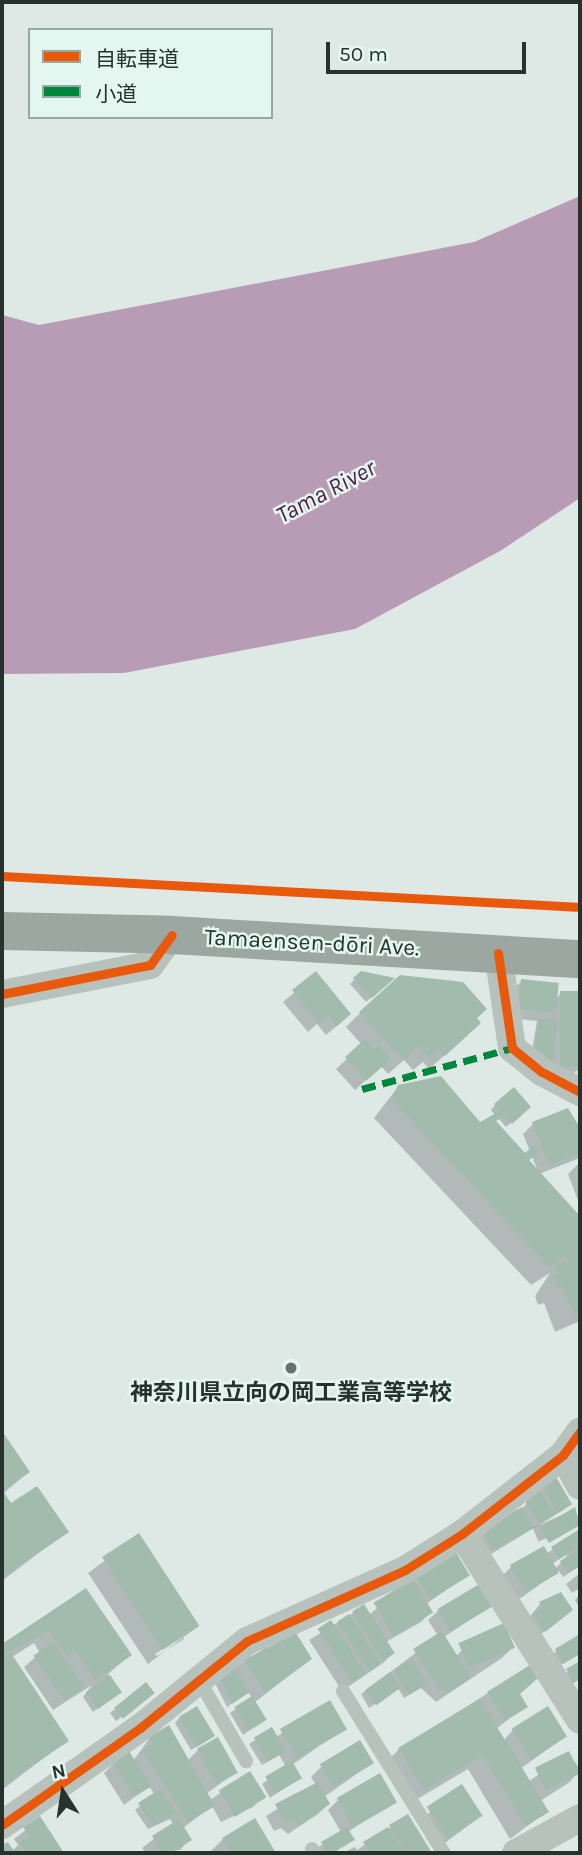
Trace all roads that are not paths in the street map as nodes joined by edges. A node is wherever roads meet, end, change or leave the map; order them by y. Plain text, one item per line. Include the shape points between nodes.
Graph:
1 (2, 931) edge
2 (172, 935) junction
3 (498, 953) junction
4 (580, 959) edge
5 (2, 994) edge
6 (580, 1092) edge
7 (580, 1432) edge
8 (562, 1455) junction
9 (580, 1486) edge
10 (462, 1534) junction
11 (199, 1680) junction
12 (343, 1691) dead end
13 (580, 1720) edge
14 (246, 1761) dead end
15 (580, 1818) edge
16 (2, 1825) edge
17 (562, 1843) edge
18 (444, 1853) edge
19 (516, 1853) edge

1 - 2 main road, Tamaensen-dōri Ave.
2 - 3 main road, Tamaensen-dōri Ave.
2 - 5 street via 150,965
3 - 4 main road, Tamaensen-dōri Ave.
3 - 6 street via 512,1048 542,1072
7 - 8 street
8 - 9 street
8 - 10 street
10 - 11 street via 405,1570 247,1641
10 - 13 street
11 - 14 lane
11 - 16 street via 140,1728
12 - 18 lane
15 - 17 street
17 - 19 street

